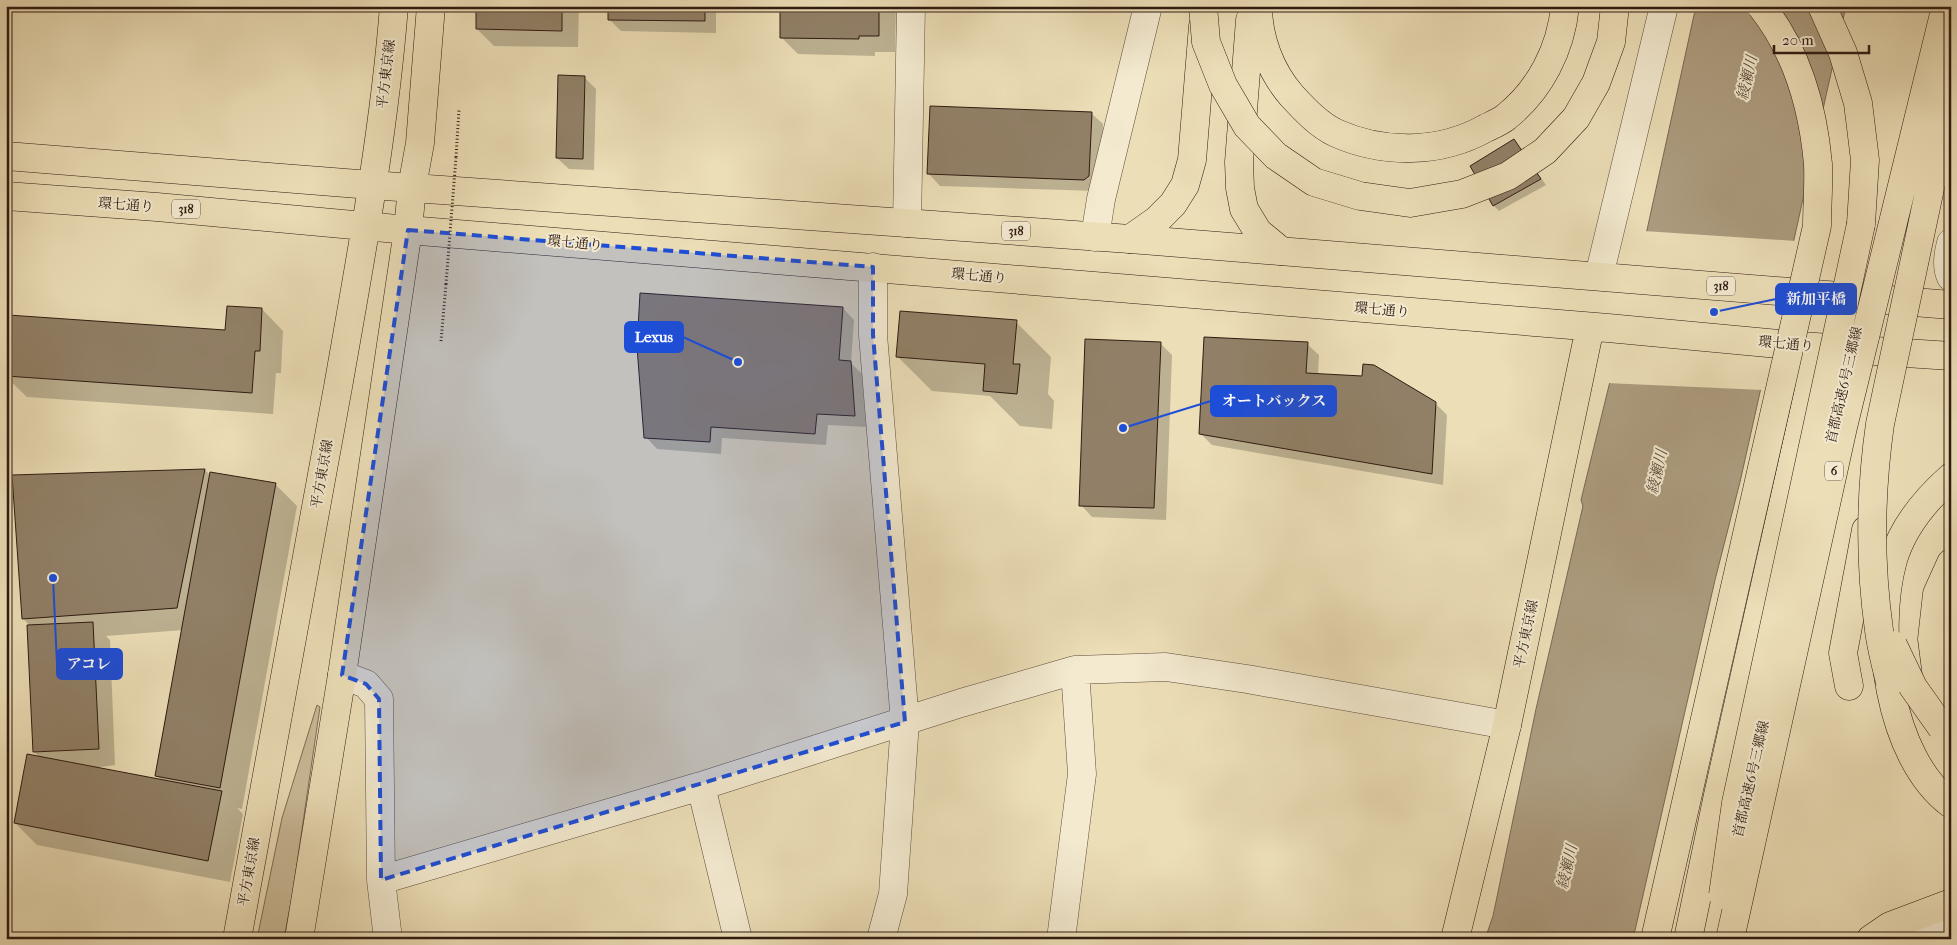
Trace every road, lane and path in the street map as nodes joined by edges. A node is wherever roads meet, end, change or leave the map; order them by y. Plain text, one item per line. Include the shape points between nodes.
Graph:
1 (394, 6) edge
2 (431, 6) edge
3 (911, 6) edge
4 (1148, 6) edge
5 (1204, 6) edge
6 (1252, 6) edge
7 (1258, 6) edge
8 (1564, 6) edge
9 (1615, 6) edge
10 (1664, 6) edge
11 (1761, 6) edge
12 (1822, 6) edge
13 (1934, 6) edge
14 (1946, 6) edge
15 (1951, 43) edge
16 (459, 110) dead end
17 (1951, 137) edge
18 (6, 156) edge
19 (371, 185) junction
20 (412, 188) junction
21 (6, 196) edge
22 (907, 223) junction
23 (365, 226) junction
24 (408, 230) junction
25 (1095, 237) junction
26 (1130, 239) junction
27 (1951, 243) edge
28 (1281, 251) junction
29 (873, 267) junction
30 (1610, 277) junction
31 (1951, 277) edge
32 (1951, 305) edge
33 (1599, 328) junction
34 (441, 341) dead end
35 (1800, 346) junction
36 (1951, 356) edge
37 (1951, 476) edge
38 (1871, 501) junction
39 (1951, 563) edge
40 (1074, 670) junction
41 (342, 675) junction
42 (1850, 686) dead end
43 (1951, 711) edge
44 (905, 722) junction
45 (1507, 725) junction
46 (1951, 736) edge
47 (1951, 783) edge
48 (701, 786) junction
49 (1951, 804) edge
50 (381, 880) junction
51 (1951, 903) edge
52 (1951, 926) edge
53 (237, 939) edge
54 (299, 939) edge
55 (388, 939) edge
56 (738, 939) edge
57 (881, 939) edge
58 (1062, 939) edge
59 (1455, 939) edge
60 (1655, 939) edge
61 (1688, 939) edge
62 (1716, 939) edge
63 (1730, 939) edge
64 (1870, 939) edge
65 (1912, 939) edge

1 - 19 main road, 平方東京線
2 - 20 main road via 420,143
3 - 22 street
4 - 25 street via 1101,199
5 - 9 main road, bridge via 1206,42 1223,85 1247,126 1276,156 1314,182 1360,196 1410,203 1462,194 1508,176 1545,151 1576,118 1596,83 1610,42
5 - 26 main road via 1192,160 1185,185 1157,220
6 - 28 main road via 1239,162 1240,188 1244,209 1258,232
7 - 8 main road via 1266,55 1283,85 1307,113 1334,132 1366,144 1402,149 1441,146 1475,134 1505,118 1531,92 1551,61 1563,26
10 - 30 street
11 - 60 main road, bridge via 1793,58 1809,106 1818,165 1817,226
12 - 62 main road, bridge via 1843,53 1858,103 1865,160 1861,224 1736,803
13 - 62 main road, 首都高速6号三郷線 / 6, bridge via 1779,657
14 - 63 main road, 首都高速6号三郷線 / 6, bridge via 1844,427
15 - 38 main road, bridge via 1933,174 1880,424
16 - 34 path, bridge
17 - 46 main road, bridge via 1889,432 1879,504 1878,554 1882,598 1892,642 1913,687
18 - 19 main road, 318
19 - 20 main road, 318
19 - 23 main road, 平方東京線
20 - 22 main road, 318
20 - 24 main road
21 - 23 main road, 環七通り / 318
22 - 25 main road, 318
23 - 24 main road, 環七通り / 318
23 - 53 main road, 平方東京線
24 - 29 main road, 環七通り / 318
24 - 41 main road
25 - 26 main road, 318
26 - 28 main road, 318
27 - 31 street via 1948,256
28 - 30 main road, 318
29 - 33 main road, 環七通り / 318
29 - 44 street via 873,335
30 - 32 main road, 318
33 - 35 main road, 環七通り / 318
33 - 45 main road, 平方東京線
35 - 36 main road, 環七通り / 318
35 - 61 main road via 1811,366 1809,389
37 - 49 main road, bridge via 1930,495 1908,525 1893,560 1884,640 1888,683 1898,722 1915,761 1939,795
38 - 42 main road, bridge via 1844,654
38 - 47 main road, bridge via 1879,632 1890,682 1902,720 1923,755
39 - 43 main road via 1937,594 1932,639 1938,685
40 - 44 street
40 - 45 street via 1166,667
40 - 58 street via 1082,774
41 - 50 street via 366,684 379,699
41 - 54 main road
44 - 48 street
44 - 57 street via 893,894
45 - 59 main road, 平方東京線
48 - 50 street
48 - 56 street
50 - 55 street
51 - 64 main road via 1890,926
52 - 65 street

